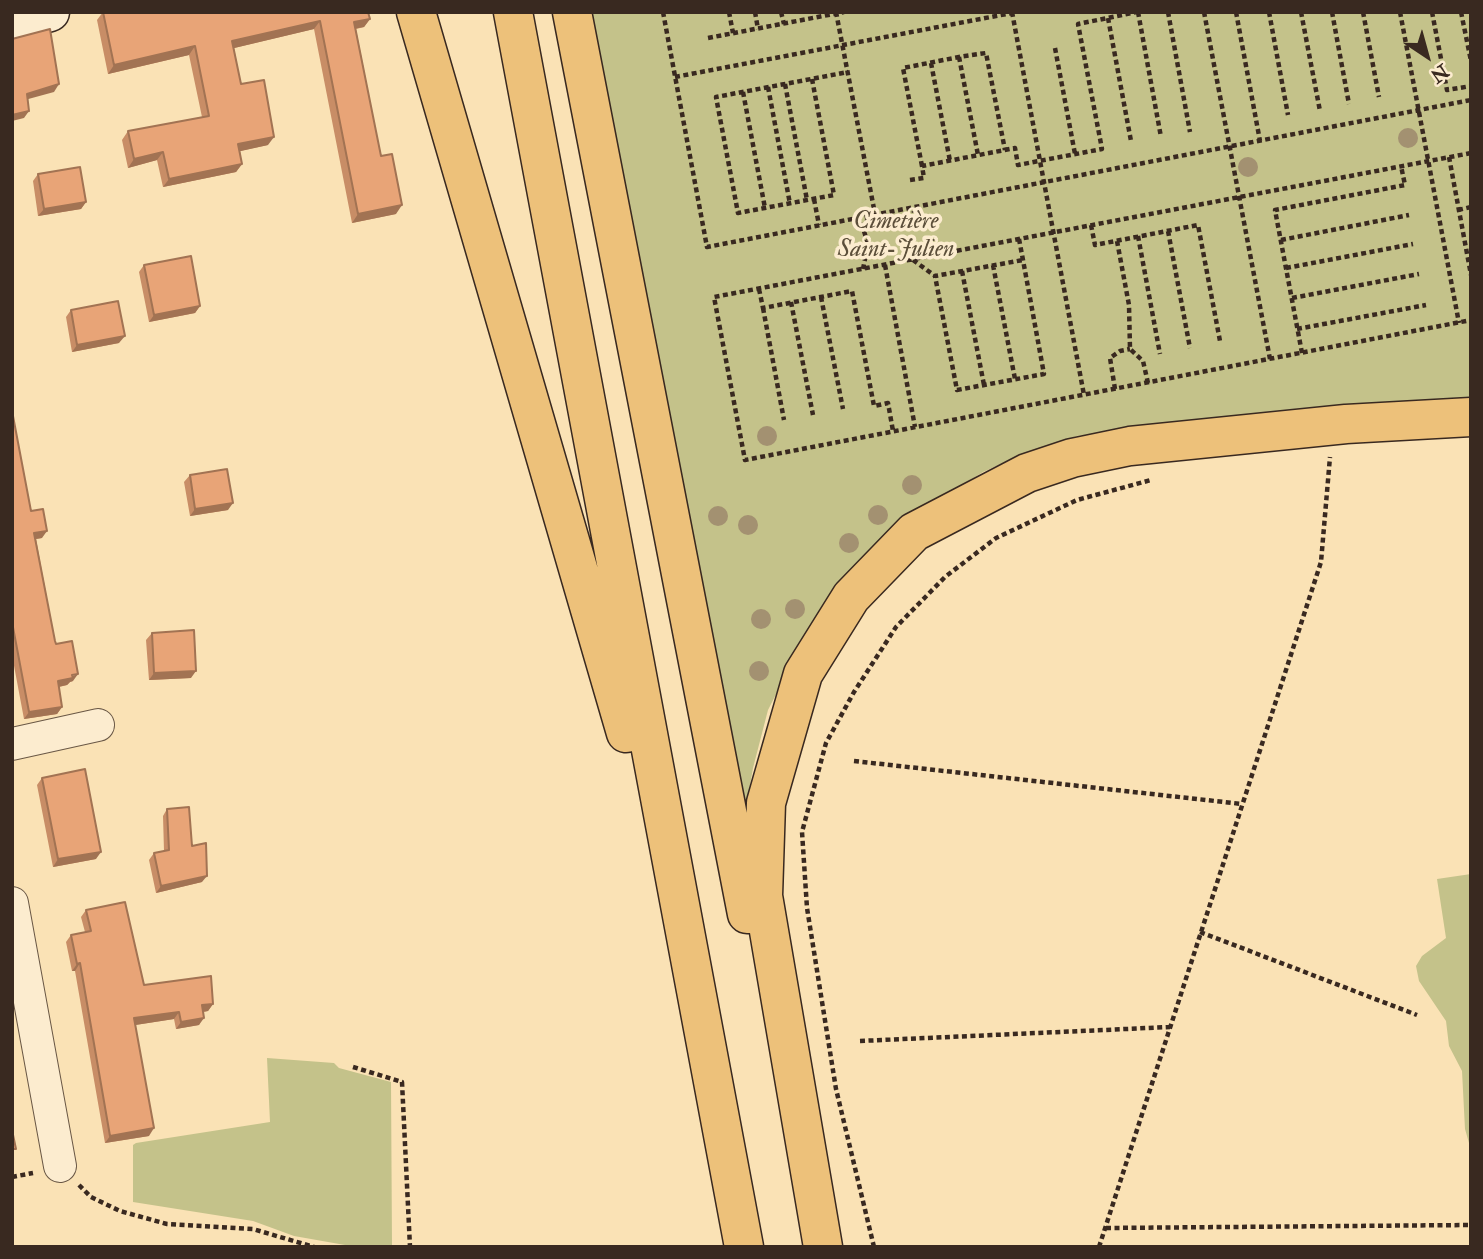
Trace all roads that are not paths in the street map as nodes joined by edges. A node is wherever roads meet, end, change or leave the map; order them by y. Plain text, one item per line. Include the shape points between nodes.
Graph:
1 (50, 12) edge
2 (416, 12) edge
3 (513, 12) edge
4 (572, 12) edge
5 (12, 23) edge
6 (1471, 417) edge
7 (98, 725) dead end
8 (12, 744) edge
9 (12, 903) edge
10 (712, 1074) junction
11 (61, 1166) road end
12 (744, 1247) edge
13 (806, 1247) edge
14 (823, 1247) edge

1 - 5 main road
2 - 10 highway via 640,782
3 - 10 highway
4 - 13 highway via 771,1040
6 - 14 highway via 1346,424 1130,446 1072,458 1027,473 914,532 851,597 803,674 766,803 762,896
7 - 8 street
9 - 11 street
10 - 12 highway

